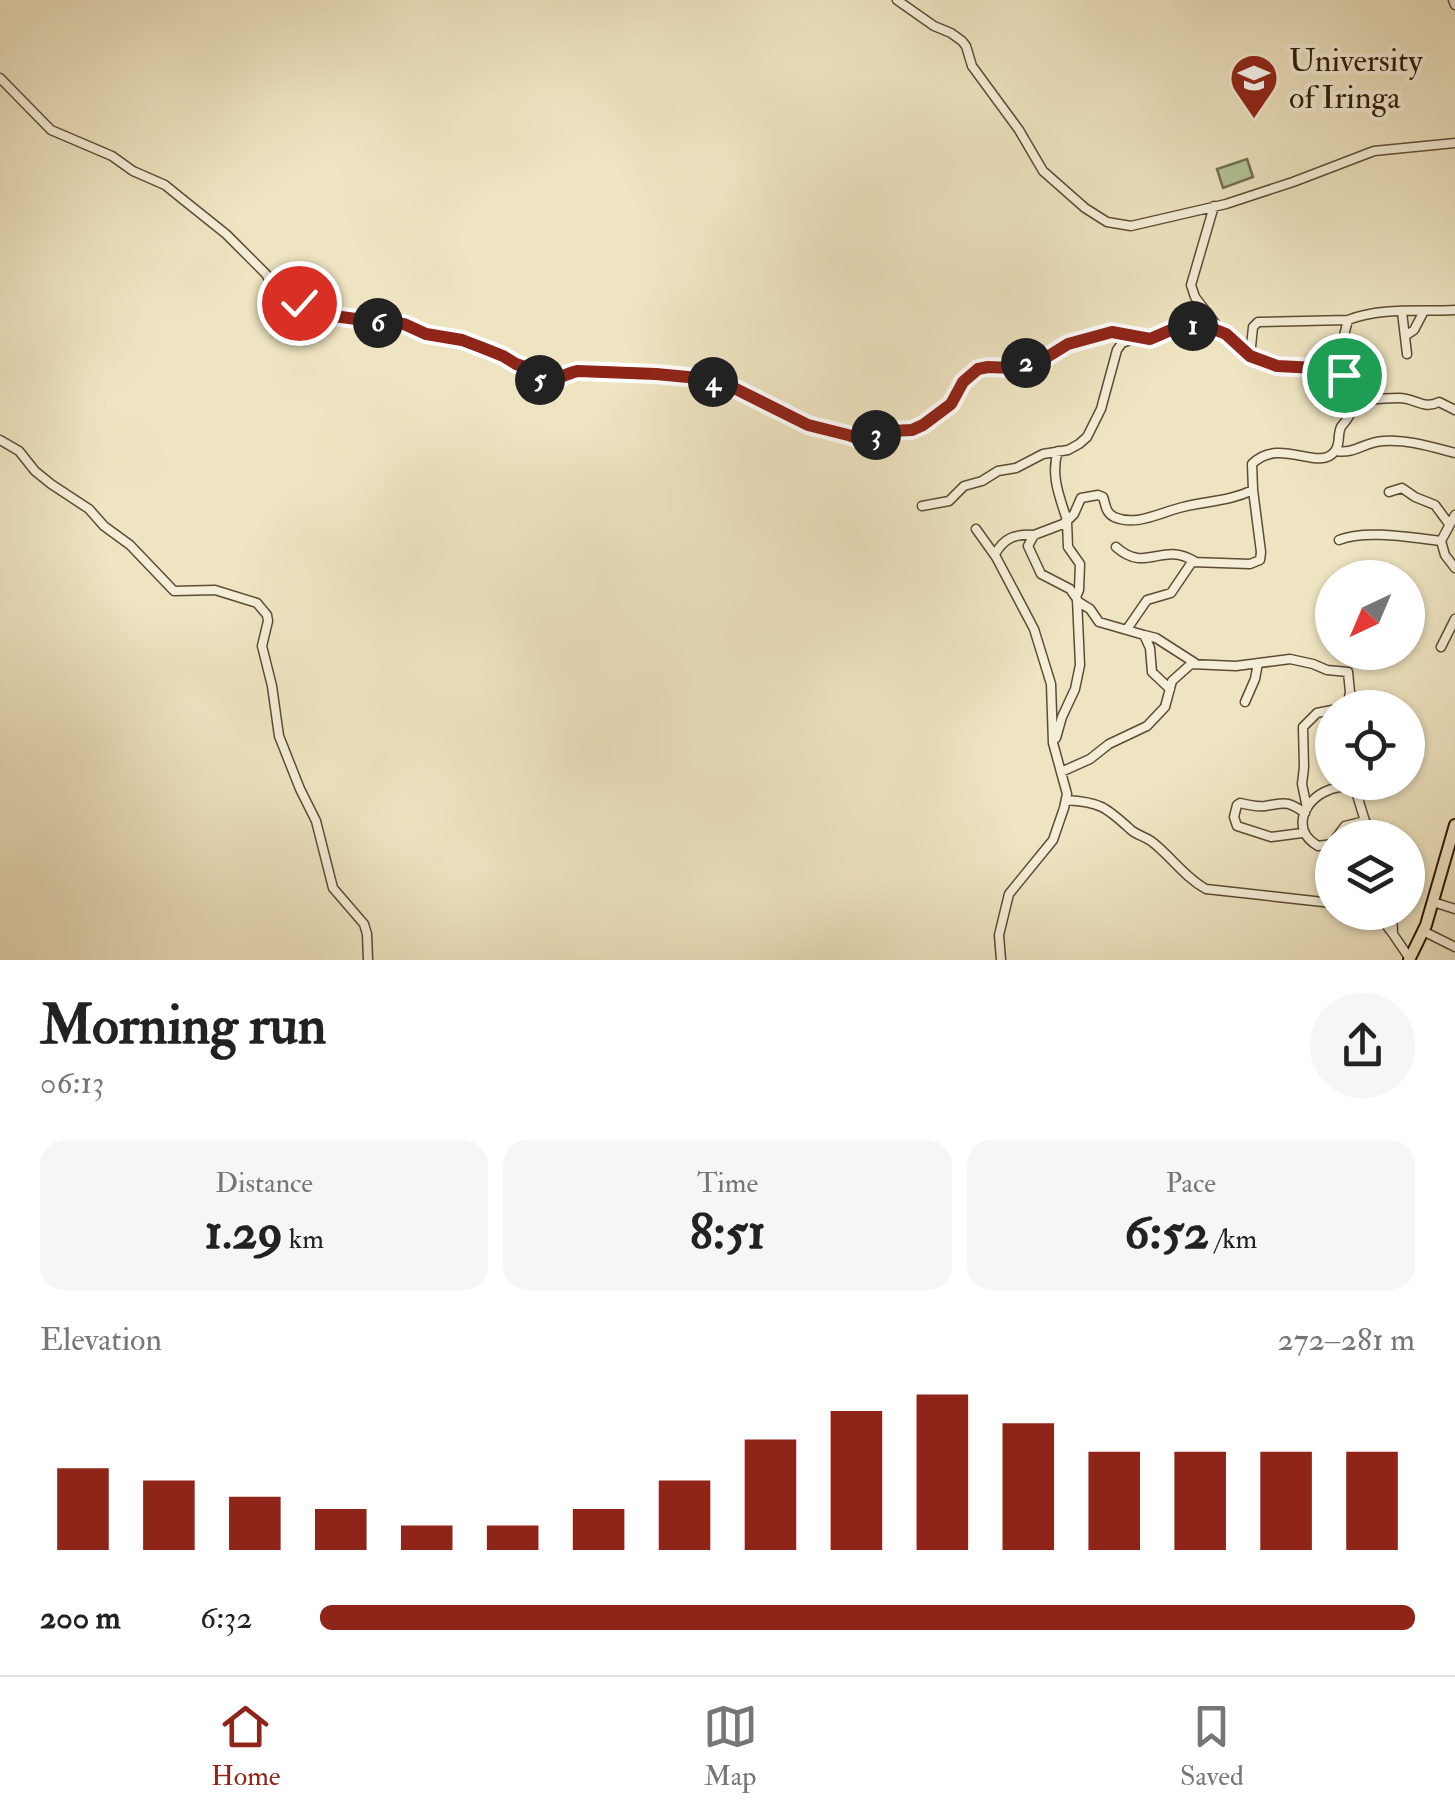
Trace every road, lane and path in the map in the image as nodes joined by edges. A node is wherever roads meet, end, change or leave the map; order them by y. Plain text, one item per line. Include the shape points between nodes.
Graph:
1 (897, 0) edge
2 (0, 78) edge
3 (1455, 143) edge
4 (1214, 206) junction
5 (1426, 310) junction
6 (1402, 312) junction
7 (1451, 313) edge
8 (1348, 320) junction
9 (1428, 324) dead end
10 (1221, 331) junction
11 (1406, 336) junction
12 (1136, 338) junction
13 (1407, 354) dead end
14 (1250, 356) junction
15 (1338, 359) junction
16 (1349, 404) junction
17 (1455, 410) edge
18 (0, 440) edge
19 (1058, 451) junction
20 (1336, 451) junction
21 (1455, 453) edge
22 (1253, 490) junction
23 (1389, 492) dead end
24 (922, 506) dead end
25 (1452, 519) edge
26 (1067, 522) junction
27 (976, 529) dead end
28 (1035, 535) junction
29 (1340, 540) dead end
30 (1442, 541) junction
31 (1116, 547) dead end
32 (995, 554) junction
33 (1194, 561) junction
34 (1455, 568) edge
35 (1076, 599) junction
36 (1455, 620) edge
37 (1127, 629) junction
38 (1144, 635) junction
39 (1441, 647) dead end
40 (1196, 663) junction
41 (1258, 663) junction
42 (1170, 689) junction
43 (1350, 690) edge
44 (1244, 702) dead end
45 (1315, 715) edge
46 (1053, 747) junction
47 (1061, 772) junction
48 (1066, 800) junction
49 (1316, 800) edge
50 (1306, 811) junction
51 (1454, 830) edge
52 (1302, 832) junction
53 (1315, 843) edge
54 (1315, 902) edge
55 (1433, 902) junction
56 (1455, 909) edge
57 (1391, 930) edge
58 (1394, 930) edge
59 (1423, 932) junction
60 (1394, 934) junction
61 (1455, 947) edge
62 (1409, 959) edge
63 (368, 960) edge
64 (1001, 960) edge

1 - 4 street via 962,41 1040,168 1096,216 1131,226
2 - 12 street via 46,126 165,185 266,274 275,295 334,316 400,323 468,343 544,382 572,371 698,378 864,441 923,425 951,404 978,369 1013,368 1112,332
3 - 4 street via 1363,154
4 - 10 street via 1191,285
5 - 6 street
5 - 7 street
5 - 9 street
5 - 11 street
6 - 8 street
6 - 11 street
8 - 14 street via 1258,322
8 - 15 street
10 - 12 street via 1182,326
10 - 14 street
11 - 13 street
12 - 19 street via 1115,354 1087,437
14 - 15 street via 1286,368 1329,366
15 - 16 street
16 - 17 street via 1404,398
16 - 20 street
18 - 63 street via 89,509 174,591 214,590 257,603 265,612 262,646 279,736 316,821 333,888 368,934
19 - 24 street via 967,484 949,501
19 - 26 street via 1054,468
20 - 21 street via 1387,441
20 - 22 street via 1320,458 1285,452 1258,458 1251,468
22 - 26 street via 1137,520 1112,516 1104,497 1093,495 1081,498
22 - 33 street via 1260,560
23 - 25 street via 1402,488
25 - 30 street
26 - 28 street
26 - 35 street via 1068,547 1080,564
27 - 32 street
28 - 32 street via 1010,536
28 - 35 street via 1029,550 1041,574
29 - 30 street
30 - 34 street
31 - 33 street via 1138,559 1174,552
32 - 46 street via 1028,615 1050,679
33 - 37 street via 1169,594 1147,600
35 - 37 street via 1098,622
35 - 46 street via 1079,672
36 - 39 street
37 - 38 street
38 - 40 street
38 - 42 street via 1152,672
40 - 41 street
40 - 42 street
41 - 43 street via 1290,660 1348,672
41 - 44 street
42 - 47 street via 1144,728
45 - 50 street via 1303,728
46 - 47 street
47 - 48 street
48 - 54 street via 1112,812 1202,887
48 - 64 street via 1052,840 1010,894 998,935
49 - 50 street
50 - 52 street
50 - 52 street via 1280,802 1238,804 1235,814 1234,824 1266,836
51 - 55 highway
52 - 53 street
55 - 56 street
55 - 59 highway
57 - 60 street
58 - 60 street
59 - 61 street
59 - 62 highway
60 - 62 street

